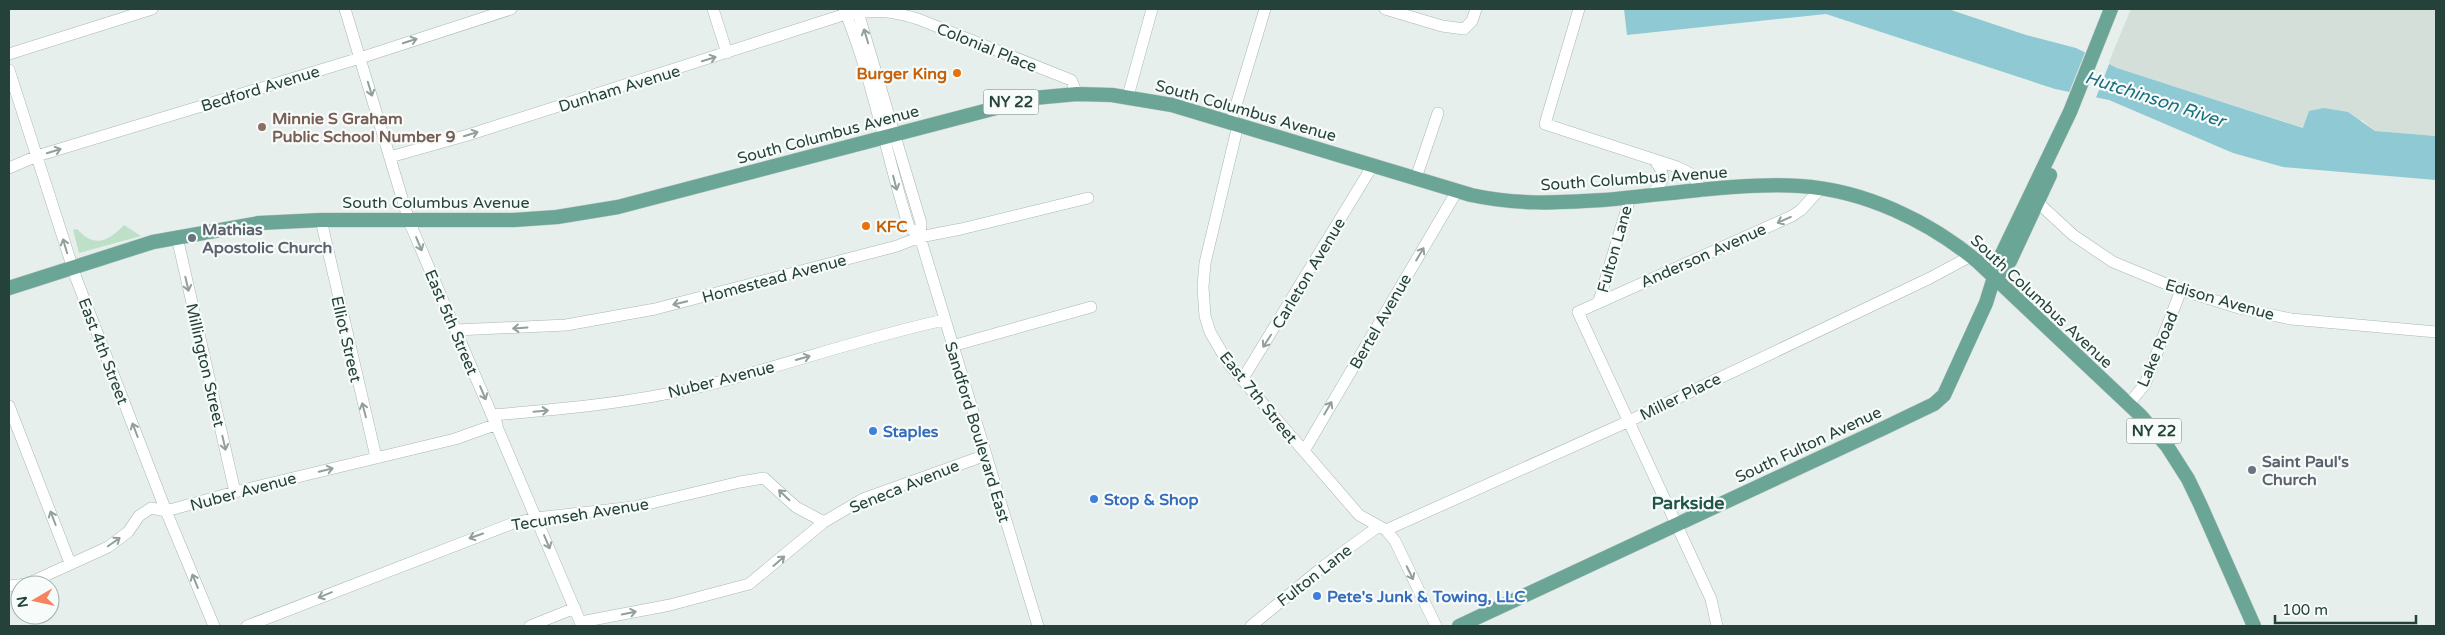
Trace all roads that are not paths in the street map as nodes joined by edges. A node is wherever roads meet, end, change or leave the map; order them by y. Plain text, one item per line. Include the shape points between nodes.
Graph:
1 (152, 9) edge
2 (345, 9) edge
3 (511, 9) edge
4 (713, 9) edge
5 (1152, 9) edge
6 (1265, 9) edge
7 (1385, 9) edge
8 (1476, 9) edge
9 (1579, 9) edge
10 (2114, 10) edge
11 (845, 11) edge
12 (857, 11) edge
13 (727, 53) junction
14 (9, 54) edge
15 (360, 58) junction
16 (9, 70) edge
17 (1077, 94) junction
18 (1128, 96) junction
19 (1438, 113) dead end
20 (1235, 124) junction
21 (890, 135) junction
22 (37, 156) junction
23 (390, 157) junction
24 (1654, 160) junction
25 (1373, 165) junction
26 (9, 168) edge
27 (1416, 178) junction
28 (1821, 188) junction
29 (1457, 191) junction
30 (1703, 191) junction
31 (1649, 196) junction
32 (1088, 198) dead end
33 (1630, 198) junction
34 (2034, 200) junction
35 (321, 220) junction
36 (410, 221) junction
37 (177, 237) junction
38 (920, 237) junction
39 (1971, 256) junction
40 (72, 266) junction
41 (1995, 278) junction
42 (9, 288) edge
43 (2181, 290) junction
44 (1599, 301) junction
45 (1091, 307) dead end
46 (944, 320) junction
47 (456, 330) junction
48 (2436, 332) edge
49 (952, 346) junction
50 (1242, 380) junction
51 (2128, 405) junction
52 (9, 406) edge
53 (495, 420) junction
54 (1627, 422) junction
55 (1304, 451) junction
56 (986, 455) junction
57 (376, 457) junction
58 (235, 492) junction
59 (166, 511) junction
60 (536, 518) junction
61 (824, 522) junction
62 (1675, 525) junction
63 (1383, 528) junction
64 (70, 563) junction
65 (9, 586) edge
66 (575, 608) junction
67 (582, 624) edge
68 (214, 626) edge
69 (247, 626) edge
70 (530, 626) edge
71 (1038, 626) edge
72 (1251, 626) edge
73 (1436, 626) edge
74 (1459, 626) edge
75 (1717, 626) edge
76 (2254, 626) edge

1 - 14 street
2 - 15 street, East 5th Street
15 -> 3 street, Bedford Avenue
4 - 13 street
5 - 18 street
6 - 20 street, East 7th Street
7 - 8 street via 1464,29
9 - 24 street via 1545,124
10 - 34 main road, South Fulton Avenue
11 - 12 street, Colonial Place
11 - 13 street, Dunham Avenue
11 - 21 street, Sandford Boulevard East
12 - 17 street, Colonial Place via 882,11 918,19 1071,80
21 -> 12 street, Sandford Boulevard East
23 -> 13 street, Dunham Avenue
22 -> 15 street, Bedford Avenue
15 -> 23 street, East 5th Street
16 - 22 street, East 4th Street
17 - 18 main road, South Columbus Avenue / NY 22
17 - 21 main road, South Columbus Avenue / NY 22 via 1018,101
18 - 20 main road, South Columbus Avenue / NY 22
19 - 27 street
20 - 25 main road, South Columbus Avenue / NY 22
20 - 50 street, East 7th Street via 1203,287 1210,332
21 - 36 main road, South Columbus Avenue / NY 22 via 653,200 582,214 506,221
21 - 38 street, Sandford Boulevard East via 908,227
22 - 26 street, Bedford Avenue
40 -> 22 street, East 4th Street
23 - 36 street, East 5th Street
24 - 30 street via 1691,174
24 - 31 street via 1661,168 1663,179 1659,188
25 - 27 main road, South Columbus Avenue / NY 22
25 -> 50 street, Carleton Avenue
27 - 29 main road, South Columbus Avenue / NY 22
28 - 30 main road, South Columbus Avenue / NY 22 via 1774,186
28 - 39 main road, South Columbus Avenue / NY 22 via 1844,192 1890,208
28 -> 44 street, Anderson Avenue via 1792,216
29 - 33 main road, South Columbus Avenue / NY 22 via 1520,204
55 -> 29 street, Bertel Avenue
30 - 31 main road, South Columbus Avenue / NY 22
31 - 33 main road, South Columbus Avenue / NY 22
32 - 38 street, Homestead Avenue
33 - 44 street, Fulton Lane
34 - 41 main road, South Fulton Avenue via 2000,258
34 - 43 street, Edison Avenue via 2073,235 2113,262
35 - 36 main road, South Columbus Avenue / NY 22
35 - 37 main road, South Columbus Avenue / NY 22 via 259,223
57 -> 35 street, Elliot Street
36 -> 47 street, East 5th Street
37 - 40 main road, South Columbus Avenue / NY 22
37 -> 58 street, Millington Street
38 - 46 street, Sandford Boulevard East
38 -> 47 street, Homestead Avenue via 897,246 655,309 566,325
39 - 41 main road, South Columbus Avenue / NY 22
39 - 54 street, Miller Place
40 - 42 main road, South Columbus Avenue / NY 22
59 -> 40 street, East 4th Street
41 - 51 main road, South Columbus Avenue / NY 22
41 - 62 main road, South Fulton Avenue via 1940,400
43 - 48 street, Edison Avenue via 2239,308 2291,319
43 - 51 street, Lake Road via 2145,384
44 - 54 street, Anderson Avenue via 1578,312
45 - 49 street
46 - 49 street, Sandford Boulevard East
53 -> 46 street, Nuber Avenue via 656,396
47 -> 53 street, East 5th Street
49 - 56 street, Sandford Boulevard East
50 - 55 street, East 7th Street
51 - 76 main road, South Columbus Avenue / NY 22 via 2158,435 2188,479
64 -> 52 street
53 - 57 street, Nuber Avenue via 456,439
53 - 60 street, East 5th Street
54 - 62 street
54 - 63 street, Miller Place
55 - 63 street, East 7th Street via 1359,514
56 - 61 street, Seneca Avenue via 863,499
56 - 71 street, Sandford Boulevard East
58 -> 57 street, Nuber Avenue
58 - 59 street, Nuber Avenue
64 -> 59 street, Nuber Avenue via 108,546 128,532 139,516 151,508
68 -> 59 street, East 4th Street
61 -> 60 street, Tecumseh Avenue via 796,507 764,478 634,507
60 -> 66 street, East 5th Street
60 -> 69 street, Tecumseh Avenue via 462,541
67 -> 61 street, Seneca Avenue via 749,584
62 - 74 main road, South Fulton Avenue
62 - 75 street via 1710,599
63 - 72 street, Fulton Lane via 1324,566
63 -> 73 street, East 7th Street via 1395,541
64 - 65 street, Nuber Avenue via 27,584
66 - 67 street, East 5th Street
66 - 70 street

